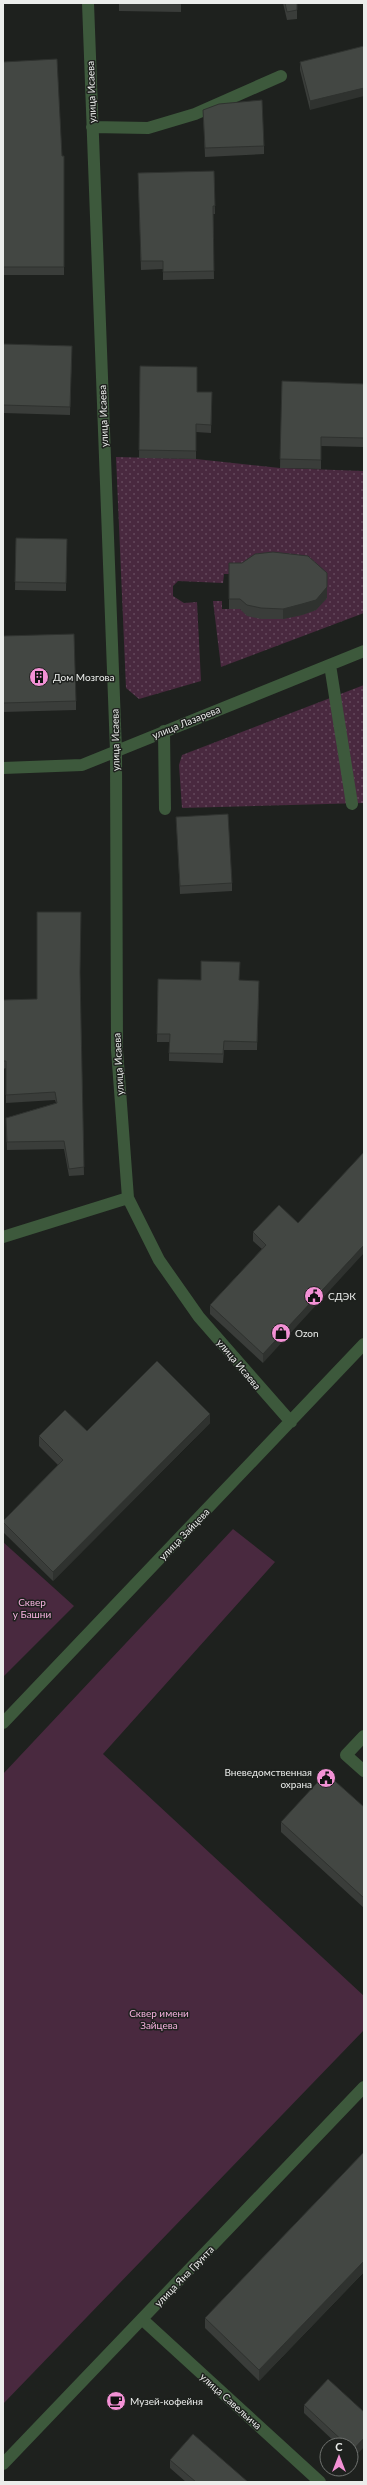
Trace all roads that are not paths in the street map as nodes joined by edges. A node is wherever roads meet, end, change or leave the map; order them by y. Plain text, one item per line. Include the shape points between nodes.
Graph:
1 (88, 3) edge
2 (281, 76) dead end
3 (92, 127) junction
4 (364, 651) edge
5 (330, 665) junction
6 (164, 731) junction
7 (116, 751) junction
8 (3, 768) edge
9 (352, 804) dead end
10 (165, 809) dead end
11 (128, 1198) junction
12 (3, 1238) edge
13 (364, 1344) edge
14 (291, 1422) junction
15 (3, 1723) edge
16 (364, 1736) edge
17 (364, 1771) edge
18 (364, 2087) edge
19 (143, 2320) junction
20 (3, 2464) edge
21 (320, 2482) edge

1 - 3 street, улица Исаева
2 - 3 street via 194,114 148,128
3 - 7 street, улица Исаева
4 - 5 street, улица Лазарева
5 - 6 street, улица Лазарева
5 - 9 street
6 - 7 street, улица Лазарева
6 - 10 street
7 - 8 street, улица Лазарева via 82,765
7 - 11 street, улица Исаева via 117,1050
11 - 12 street
11 - 14 street, улица Исаева via 159,1260 199,1317
13 - 14 street, улица Зайцева
14 - 15 street, улица Зайцева
16 - 17 street via 346,1755
18 - 19 street, улица Яна Грунта
19 - 20 street, улица Яна Грунта
19 - 21 street, улица Савельича

